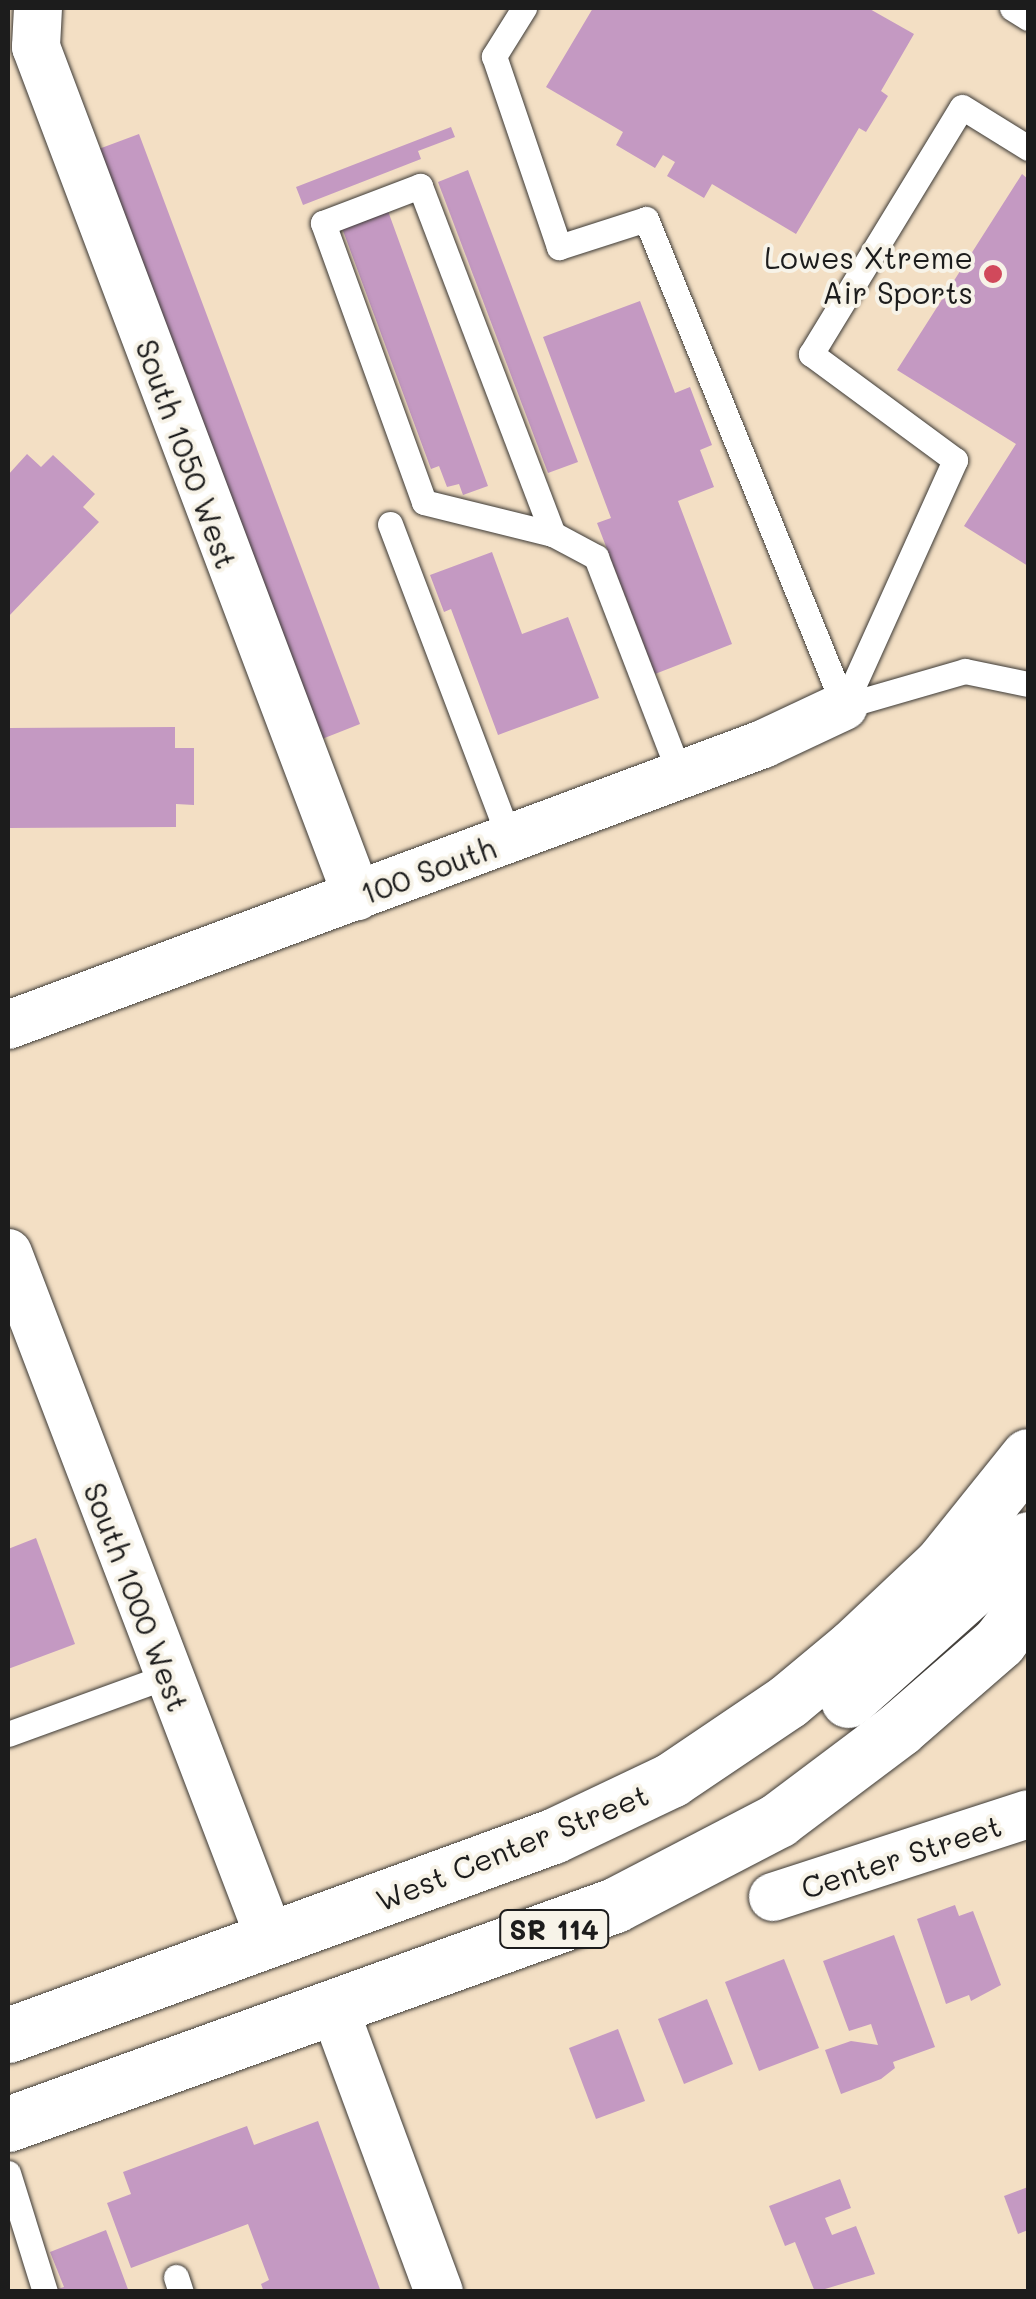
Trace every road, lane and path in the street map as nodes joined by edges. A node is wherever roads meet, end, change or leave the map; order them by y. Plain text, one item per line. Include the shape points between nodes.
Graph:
1 (38, 8) edge
2 (524, 8) edge
3 (1012, 8) edge
4 (8, 17) edge
5 (1028, 18) edge
6 (1028, 148) edge
7 (390, 524) dead end
8 (553, 534) junction
9 (1028, 684) edge
10 (844, 706) junction
11 (680, 775) junction
12 (510, 840) junction
13 (357, 896) junction
14 (8, 1025) edge
15 (8, 1253) edge
16 (1028, 1456) edge
17 (1028, 1539) edge
18 (1028, 1604) edge
19 (166, 1676) junction
20 (8, 1734) edge
21 (644, 1794) junction
22 (1028, 1814) edge
23 (773, 1897) dead end
24 (270, 1941) junction
25 (335, 2012) junction
26 (8, 2035) edge
27 (8, 2124) edge
28 (8, 2173) edge
29 (45, 2292) edge
30 (439, 2292) edge

1 - 4 street
1 - 13 street, South 1050 West via 36,47 303,768
2 - 10 lane via 494,56 558,247 646,219
3 - 5 lane
6 - 10 lane via 962,106 811,354 955,460
7 - 12 lane
8 - 8 lane via 420,186 323,223 424,502
8 - 11 lane via 596,557
9 - 10 lane via 965,671
10 - 11 street, 100 South
11 - 12 street, 100 South
12 - 13 street, 100 South
13 - 14 street, 100 South
15 - 19 street, South 1000 West
16 - 21 main road, West Center Street via 942,1563 854,1646 788,1702
17 - 21 main road via 844,1704 740,1776
18 - 25 main road, SR 114 via 999,1642 778,1820 615,1906
19 - 20 lane
19 - 24 street, South 1000 West
21 - 24 main road, West Center Street via 553,1836
22 - 23 street, Center Street
24 - 26 main road, West Center Street
25 - 27 main road, SR 114
25 - 30 street
28 - 29 lane

